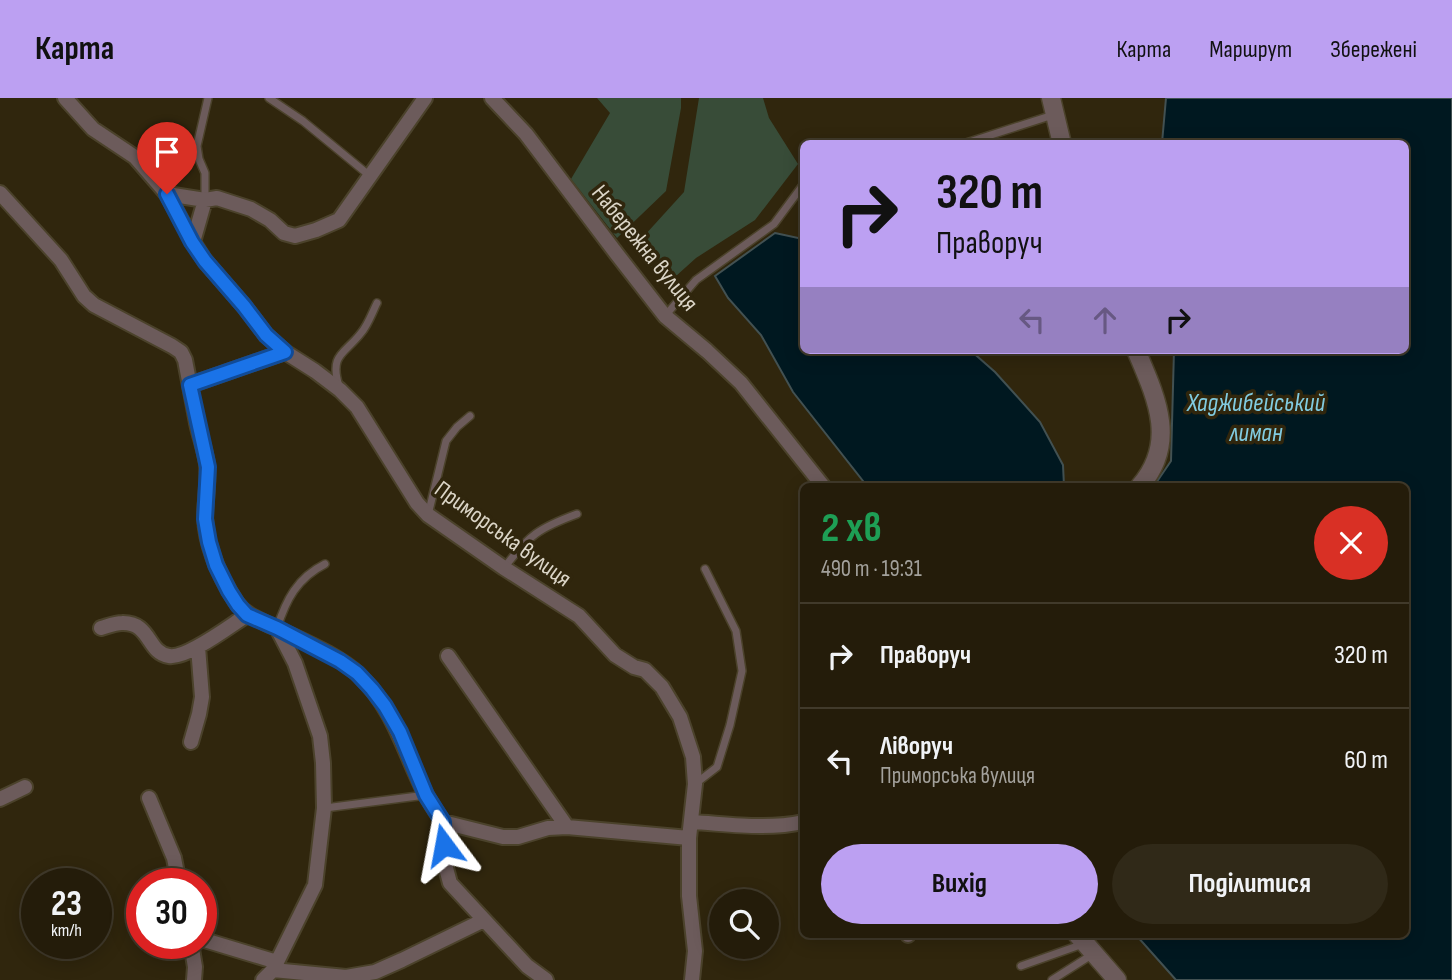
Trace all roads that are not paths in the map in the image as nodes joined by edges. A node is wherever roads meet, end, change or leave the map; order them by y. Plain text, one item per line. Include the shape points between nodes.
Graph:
1 (65, 98) edge
2 (208, 98) edge
3 (269, 98) edge
4 (425, 98) edge
5 (492, 98) edge
6 (1052, 106) edge
7 (972, 140) edge
8 (1061, 140) edge
9 (370, 177) junction
10 (800, 189) edge
11 (0, 193) edge
12 (167, 194) junction
13 (205, 200) junction
14 (192, 242) junction
15 (377, 303) dead end
16 (665, 316) junction
17 (285, 352) junction
18 (1138, 354) edge
19 (190, 385) junction
20 (340, 390) junction
21 (470, 416) dead end
22 (821, 483) edge
23 (1143, 483) edge
24 (577, 514) dead end
25 (428, 515) junction
26 (325, 564) dead end
27 (505, 568) junction
28 (705, 569) dead end
29 (247, 615) junction
30 (101, 628) dead end
31 (277, 628) junction
32 (198, 647) junction
33 (448, 656) dead end
34 (191, 742) dead end
35 (695, 784) junction
36 (25, 787) dead end
37 (426, 795) junction
38 (0, 799) edge
39 (149, 799) dead end
40 (324, 808) junction
41 (443, 822) junction
42 (692, 822) junction
43 (800, 822) edge
44 (566, 827) junction
45 (689, 838) junction
46 (176, 868) edge
47 (484, 920) junction
48 (1085, 944) edge
49 (217, 946) edge
50 (194, 959) edge
51 (1021, 966) dead end
52 (271, 971) edge
53 (346, 978) edge
54 (194, 980) edge
55 (546, 980) edge
56 (692, 980) edge
57 (1052, 980) edge
58 (1117, 980) edge

1 - 12 street, Приморська вулиця via 93,129 135,157
2 - 13 lane via 197,146 205,173
3 - 9 lane
4 - 9 street
5 - 16 street, Набережна вулиця via 526,134
6 - 7 lane
6 - 8 street
9 - 13 street via 339,220 295,236 251,209 217,198
10 - 16 lane via 774,225 696,280
11 - 19 street via 61,260 94,305 181,352
12 - 13 street
12 - 14 street, Приморська вулиця
13 - 14 street
14 - 17 street, Приморська вулиця via 266,335
15 - 20 lane via 362,333 339,356
16 - 22 street, Набережна вулиця via 741,383
17 - 19 street
17 - 20 street, Приморська вулиця
18 - 23 street via 1155,396 1161,432 1159,455
19 - 29 street via 208,467 205,519 209,542 220,573
20 - 25 street, Приморська вулиця via 357,407
21 - 25 lane via 446,441
24 - 27 lane via 533,535
25 - 27 street, Приморська вулиця
26 - 31 lane via 291,593
27 - 35 street, Приморська вулиця via 579,616 615,655 645,670 662,687 680,717 693,757
28 - 35 lane via 736,631 743,671 717,767
29 - 31 street
29 - 32 street
30 - 32 street via 131,623 168,656
31 - 37 street via 340,661 372,689 400,732
31 - 40 street via 295,663 320,736
32 - 34 street via 202,697
33 - 44 street
35 - 42 street, Приморська вулиця
36 - 38 street
37 - 40 lane
37 - 41 street
39 - 46 street
40 - 52 street via 315,885
41 - 44 street via 503,837
41 - 47 street via 447,876
42 - 43 street
42 - 45 street, Приморська вулиця
44 - 45 street
45 - 56 street, Приморська вулиця via 695,951
47 - 53 street via 375,972
47 - 55 street
48 - 51 lane
48 - 57 lane
48 - 58 street
49 - 52 street
50 - 54 street
52 - 53 street

